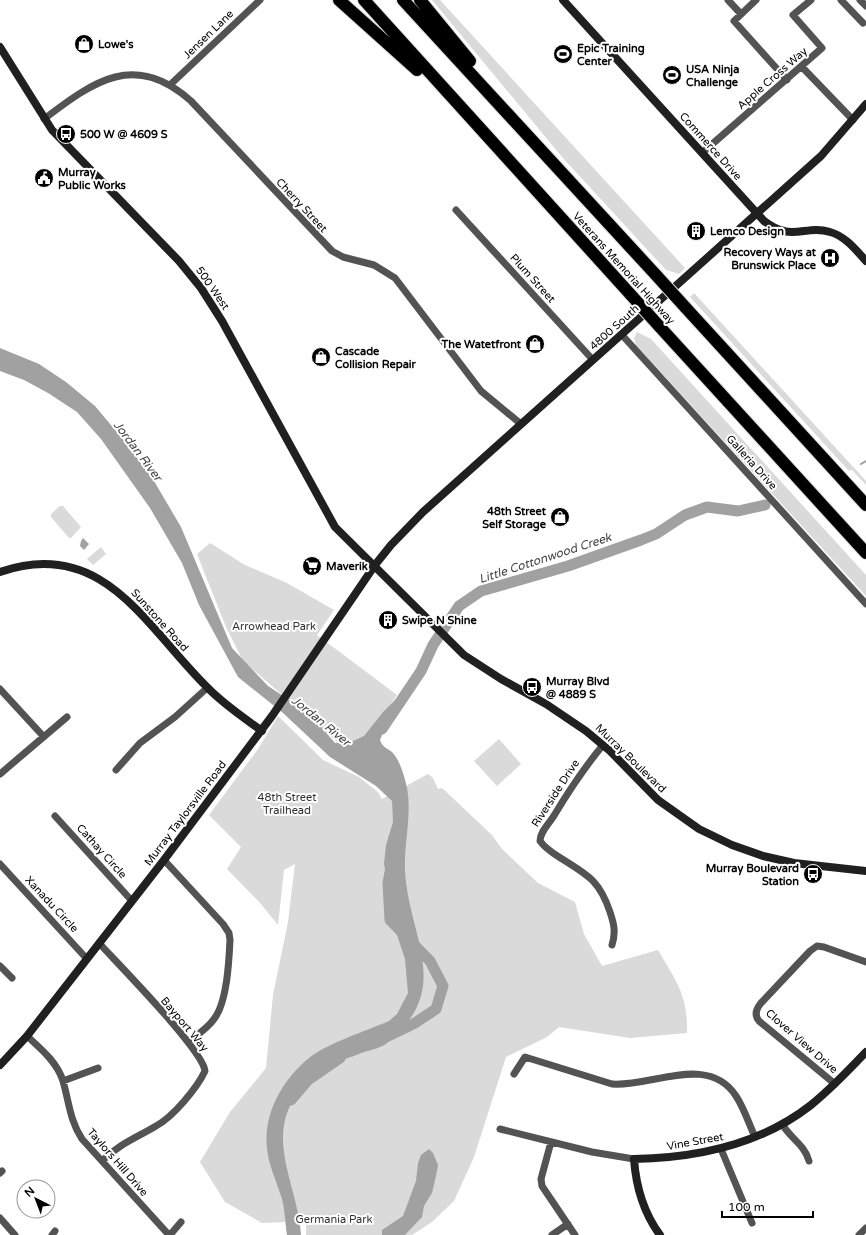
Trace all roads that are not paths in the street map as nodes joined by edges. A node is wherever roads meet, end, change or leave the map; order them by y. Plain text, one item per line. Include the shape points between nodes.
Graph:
1 (260, 0) edge
2 (339, 0) edge
3 (364, 0) edge
4 (403, 0) edge
5 (420, 0) edge
6 (563, 0) edge
7 (728, 0) edge
8 (756, 0) edge
9 (811, 0) edge
10 (841, 0) edge
11 (860, 0) edge
12 (866, 6) edge
13 (741, 14) junction
14 (863, 23) dead end
15 (0, 47) edge
16 (802, 67) junction
17 (787, 80) junction
18 (171, 84) junction
19 (447, 93) junction
20 (866, 104) edge
21 (44, 119) junction
22 (853, 120) junction
23 (543, 150) junction
24 (702, 153) junction
25 (456, 210) dead end
26 (757, 214) junction
27 (866, 261) edge
28 (622, 335) junction
29 (593, 360) junction
30 (521, 424) junction
31 (866, 505) edge
32 (866, 553) edge
33 (375, 565) junction
34 (0, 572) edge
35 (866, 604) edge
36 (207, 688) junction
37 (1, 693) edge
38 (67, 717) dead end
39 (262, 731) junction
40 (44, 737) junction
41 (603, 745) junction
42 (116, 770) dead end
43 (0, 774) edge
44 (55, 816) dead end
45 (164, 860) junction
46 (0, 864) edge
47 (866, 871) edge
48 (132, 901) junction
49 (100, 943) junction
50 (612, 945) dead end
51 (88, 959) junction
52 (866, 962) edge
53 (0, 966) edge
54 (12, 978) dead end
55 (26, 1036) junction
56 (188, 1042) junction
57 (866, 1052) edge
58 (0, 1064) edge
59 (98, 1068) dead end
60 (514, 1074) dead end
61 (63, 1081) junction
62 (835, 1084) junction
63 (782, 1124) junction
64 (500, 1129) dead end
65 (755, 1137) junction
66 (551, 1142) junction
67 (721, 1149) junction
68 (634, 1159) junction
69 (102, 1161) junction
70 (810, 1162) dead end
71 (0, 1218) edge
72 (181, 1222) dead end
73 (752, 1223) dead end
74 (568, 1224) junction
75 (866, 1228) edge
76 (15, 1235) edge
77 (170, 1235) edge
78 (552, 1235) edge
79 (575, 1235) edge
80 (660, 1235) edge
81 (860, 1235) edge

1 - 18 street, Jensen Lane
2 - 19 highway via 420,73
3 - 19 highway, Veterans Memorial Highway
4 - 23 highway, Veterans Memorial Highway
5 - 23 highway
6 - 24 street, Commerce Drive
7 - 13 street
8 - 13 street
9 - 16 street, Apple Cross Way via 793,15 822,48
10 - 14 street
11 - 12 street
13 - 17 street via 734,20
15 - 21 street, 500 West
16 - 17 street, Apple Cross Way
16 - 22 street
17 - 24 street, Apple Cross Way
18 - 21 street, Cherry Street via 144,76 116,76 84,90
18 - 30 street, Cherry Street via 191,101 332,251 343,258 374,265 395,278 481,391
19 - 32 highway, Veterans Memorial Highway, bridge
20 - 22 street, 4800 South
21 - 33 street, 500 West via 62,141 179,261 201,288 222,320 335,527
22 - 26 street, 4800 South via 825,153
23 - 31 highway, Veterans Memorial Highway, bridge
24 - 26 street, Commerce Drive
25 - 29 street, Plum Street
26 - 27 street, Commerce Drive via 769,225 788,233 822,230 836,234 846,240
26 - 28 street, 4800 South
28 - 29 street, 4800 South
28 - 35 street, Galleria Drive
29 - 30 street, 4800 South
30 - 33 street, 4800 South via 423,512
33 - 39 street, Murray Taylorsville Road
33 - 41 street, Murray Boulevard via 464,655 546,704
34 - 36 street, Sunstone Road via 20,566 51,565 76,569 101,580 123,595 136,608
36 - 39 street, Sunstone Road
36 - 42 street via 175,717 140,743
37 - 40 street
38 - 40 street
39 - 45 street, Murray Taylorsville Road
40 - 43 street
41 - 47 street, Murray Boulevard via 681,818 719,840 763,856 794,863
41 - 50 street, Riverside Drive via 575,780 542,832 540,841 547,849 599,886 615,927
44 - 48 street, Cathay Circle
45 - 48 street, Murray Taylorsville Road
45 - 56 street via 223,924 230,940 224,994 217,1014 214,1020
46 - 51 street, Xanadu Circle
48 - 49 street, Murray Taylorsville Road
49 - 51 street, Murray Taylorsville Road
49 - 56 street, Bayport Way
51 - 55 street, Murray Taylorsville Road
52 - 62 street, Clover View Drive via 822,946 814,947 756,1010 759,1022
53 - 54 street
55 - 58 street, Murray Taylorsville Road
55 - 61 street, Taylors Hill Drive via 51,1060
56 - 69 street, Bayport Way via 203,1062 203,1076 166,1120 117,1147
57 - 62 street, Vine Street
59 - 61 street
60 - 65 street via 525,1057 612,1084 693,1074 711,1076 723,1082 736,1096
61 - 69 street, Taylors Hill Drive via 73,1123 82,1139
62 - 63 street, Vine Street via 810,1106
63 - 65 street, Vine Street
63 - 70 street via 789,1135 806,1151
64 - 66 street, Vine Street
65 - 67 street, Vine Street
66 - 68 street, Vine Street
66 - 74 street via 541,1183
67 - 68 street, Vine Street via 679,1157
67 - 73 street
68 - 80 street via 641,1201
69 - 77 street, Taylors Hill Drive
71 - 76 street
72 - 77 street
74 - 78 street
74 - 79 street
75 - 81 street

